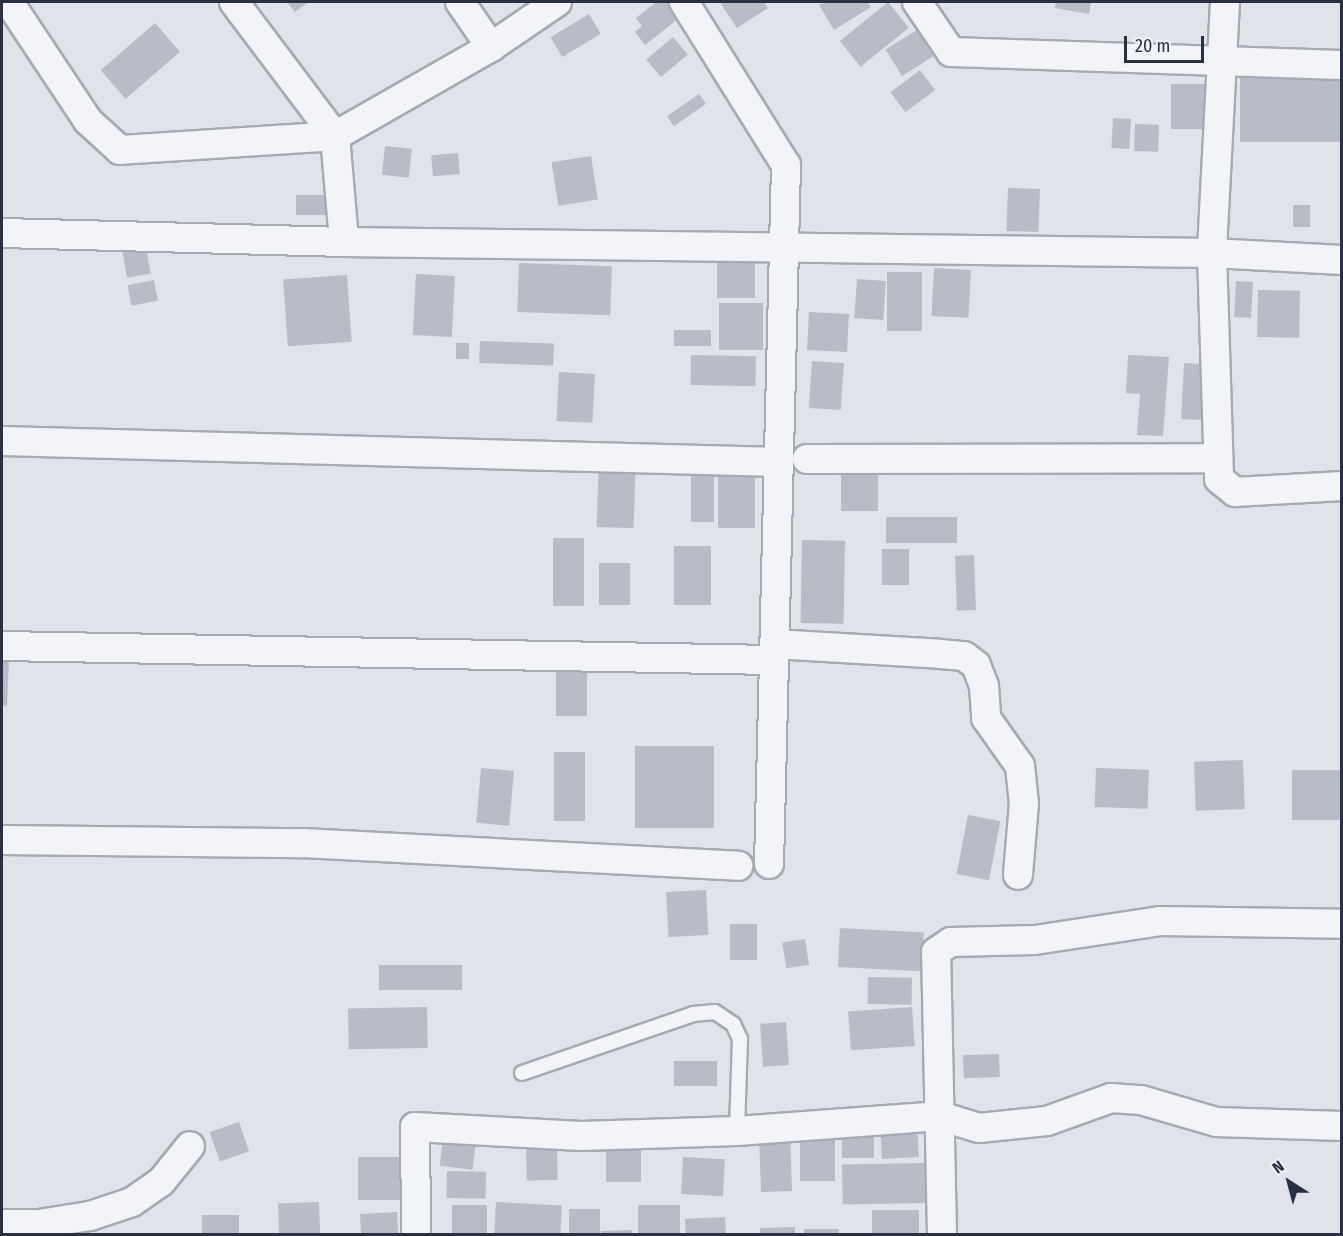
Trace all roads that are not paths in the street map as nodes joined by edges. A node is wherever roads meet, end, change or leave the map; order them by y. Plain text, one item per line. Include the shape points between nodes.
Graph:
1 (9, 2) edge
2 (234, 2) edge
3 (460, 2) edge
4 (557, 2) edge
5 (684, 2) edge
6 (917, 2) edge
7 (1225, 2) edge
8 (490, 47) junction
9 (1221, 58) junction
10 (1341, 64) edge
11 (335, 136) junction
12 (2, 233) edge
13 (344, 242) junction
14 (783, 246) junction
15 (1212, 253) junction
16 (1341, 260) edge
17 (2, 441) edge
18 (1216, 458) junction
19 (807, 459) dead end
20 (779, 462) junction
21 (1341, 486) edge
22 (2, 646) edge
23 (773, 652) junction
24 (2, 840) edge
25 (769, 864) dead end
26 (738, 866) dead end
27 (1018, 875) dead end
28 (1341, 924) edge
29 (522, 1073) dead end
30 (940, 1116) junction
31 (1341, 1126) edge
32 (737, 1131) junction
33 (190, 1146) dead end
34 (2, 1224) edge
35 (416, 1234) edge
36 (942, 1234) edge

1 - 11 street via 88,121 120,150
2 - 11 street
3 - 8 street
4 - 8 street
5 - 14 street via 786,165
6 - 9 street via 951,52
7 - 9 street
8 - 11 street
9 - 10 street
9 - 15 street
11 - 13 street
12 - 13 street
13 - 14 street
14 - 15 street
14 - 20 street
15 - 16 street
15 - 18 street
17 - 20 street
18 - 19 street
18 - 21 street via 1219,479 1235,492
20 - 23 street
22 - 23 street
23 - 25 street
23 - 27 street via 940,654 964,657 976,664 984,686 986,718 1020,766 1024,803
24 - 26 street via 303,843
28 - 30 street via 1160,921 1035,940 951,942 936,952 934,964
29 - 32 lane via 693,1014 715,1012 733,1024 740,1039
30 - 31 street via 979,1128 1029,1123 1111,1098 1141,1100 1216,1122
30 - 32 street
30 - 36 street
32 - 35 street via 581,1136 415,1127
33 - 34 street via 161,1182 132,1202 90,1216 39,1224

